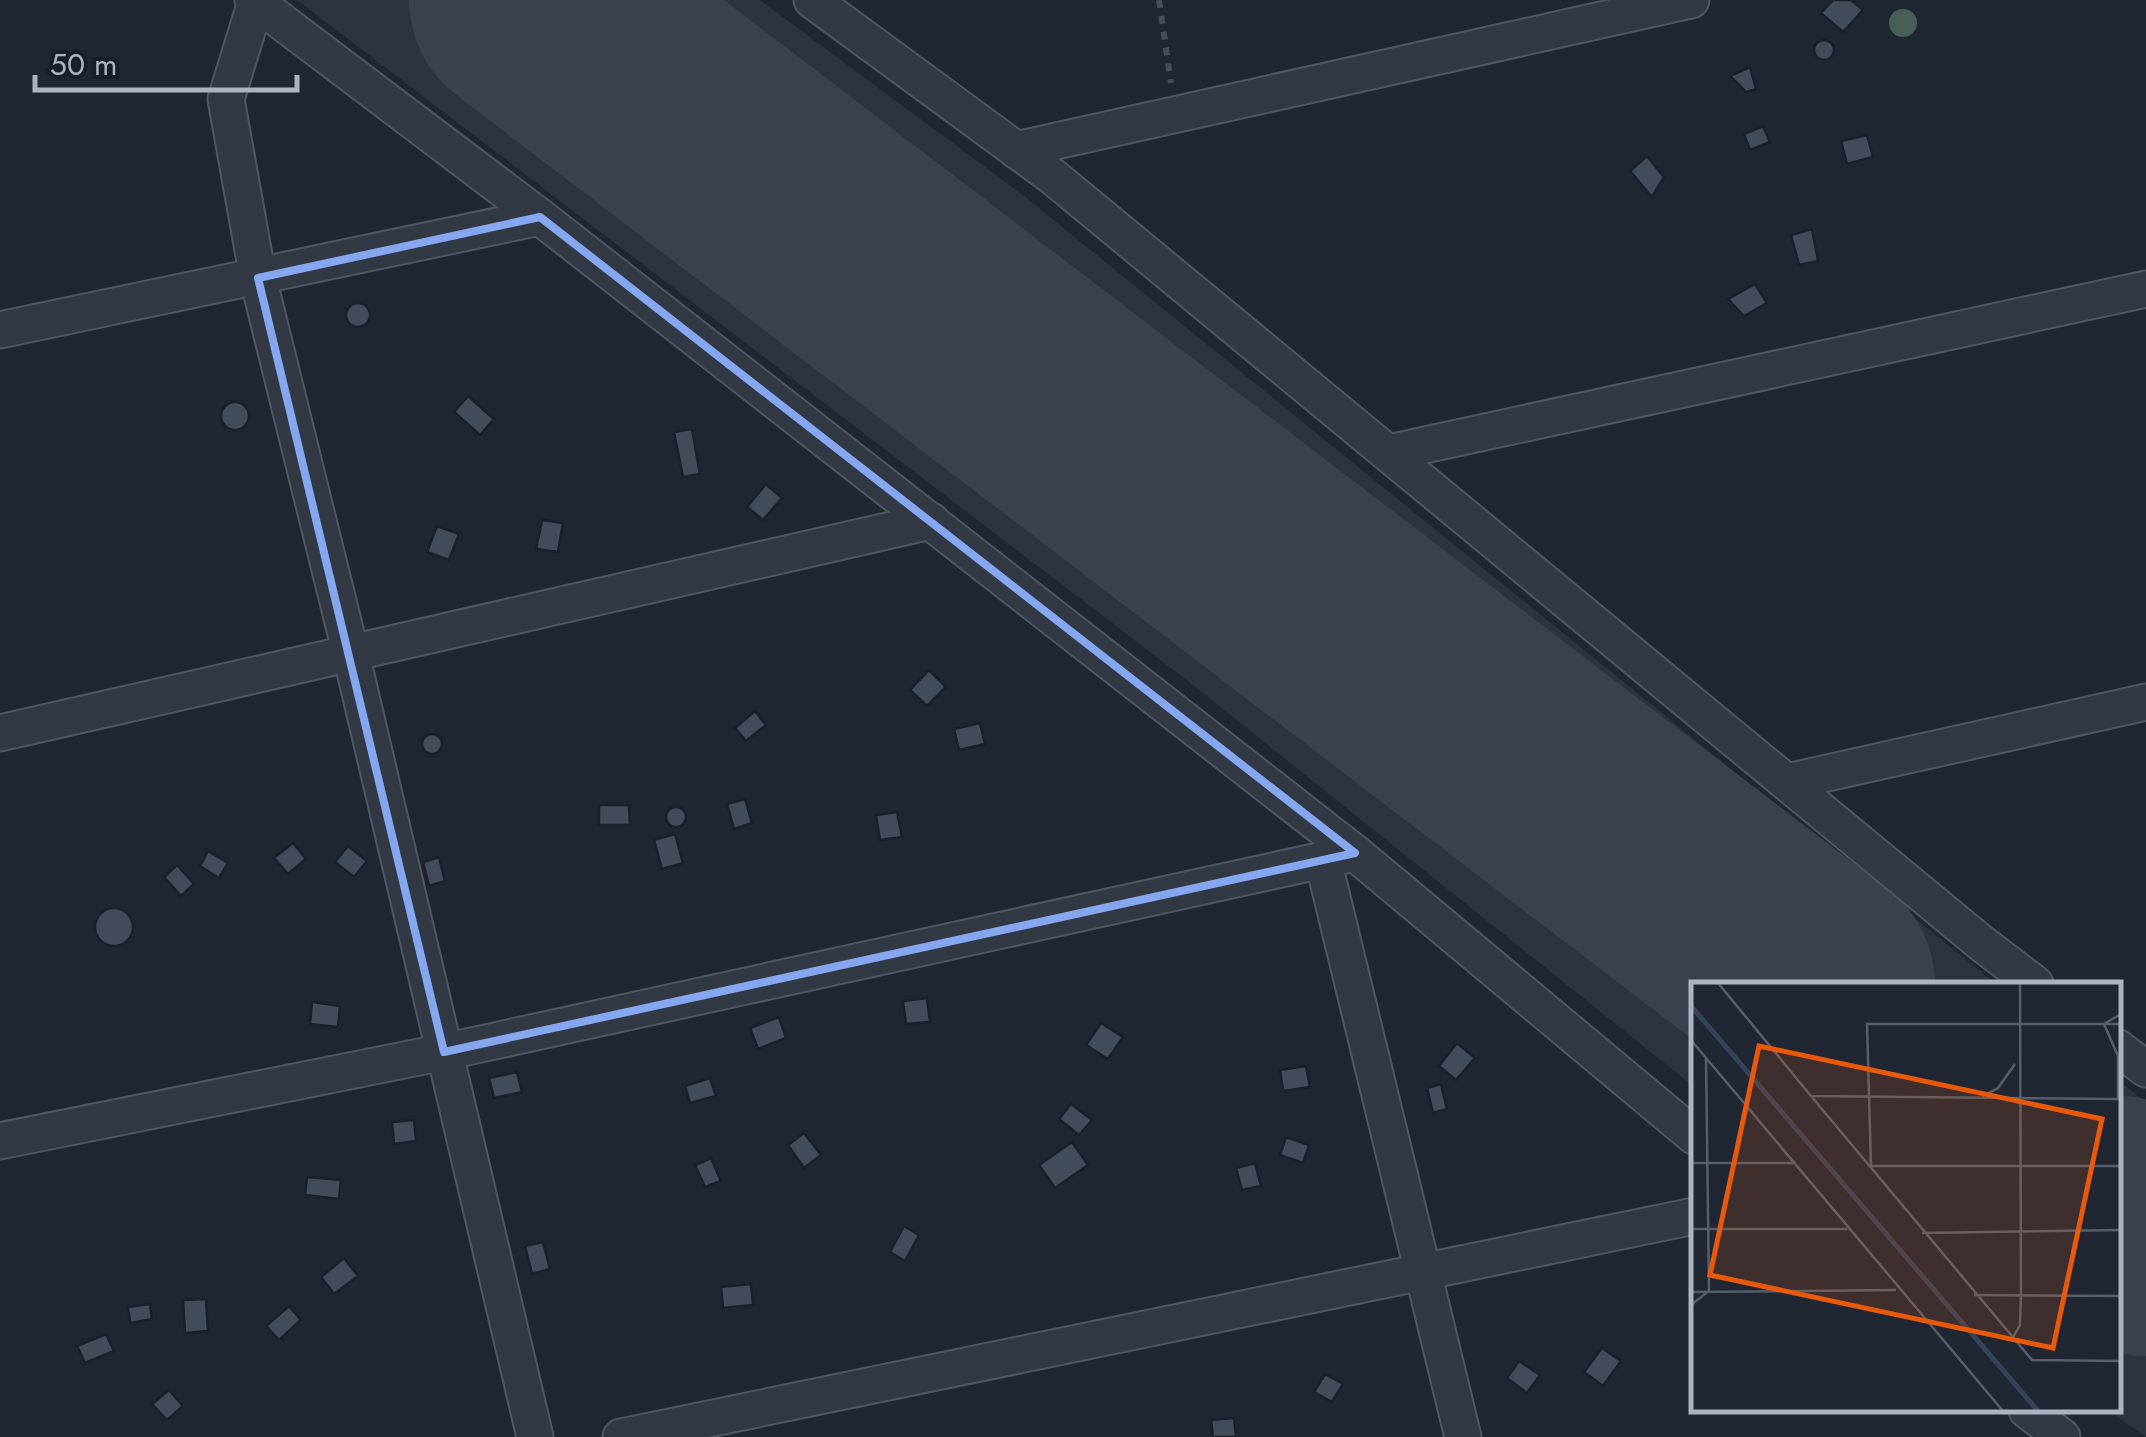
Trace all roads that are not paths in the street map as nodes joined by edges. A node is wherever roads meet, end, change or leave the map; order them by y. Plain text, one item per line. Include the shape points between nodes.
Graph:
1 (812, 0) edge
2 (1691, 0) edge
3 (254, 1) edge
4 (1016, 150) junction
5 (540, 217) junction
6 (258, 278) junction
7 (2146, 289) edge
8 (0, 330) edge
9 (1388, 454) junction
10 (931, 522) junction
11 (352, 654) junction
12 (2146, 702) edge
13 (0, 734) edge
14 (1787, 782) junction
15 (1339, 857) junction
16 (2033, 982) edge
17 (2121, 1050) edge
18 (444, 1052) junction
19 (2146, 1069) edge
20 (1691, 1134) edge
21 (0, 1141) edge
22 (1691, 1217) edge
23 (1422, 1272) junction
24 (761, 1408) junction
25 (2030, 1412) edge
26 (535, 1437) edge
27 (621, 1437) edge
28 (724, 1437) edge
29 (1463, 1437) edge
30 (2062, 1437) edge

1 - 4 street
2 - 4 street
3 - 5 street
3 - 6 street via 226,99
4 - 9 street
5 - 6 street
5 - 10 street
6 - 8 street
6 - 11 street
7 - 9 street
9 - 14 street
10 - 11 street
10 - 15 street
11 - 13 street
11 - 18 street
12 - 14 street
14 - 16 street
15 - 18 street
15 - 20 street
15 - 23 street
17 - 19 street
18 - 21 street
18 - 26 street
22 - 23 street
23 - 24 street
23 - 29 street
24 - 27 street
24 - 28 street
25 - 30 street

